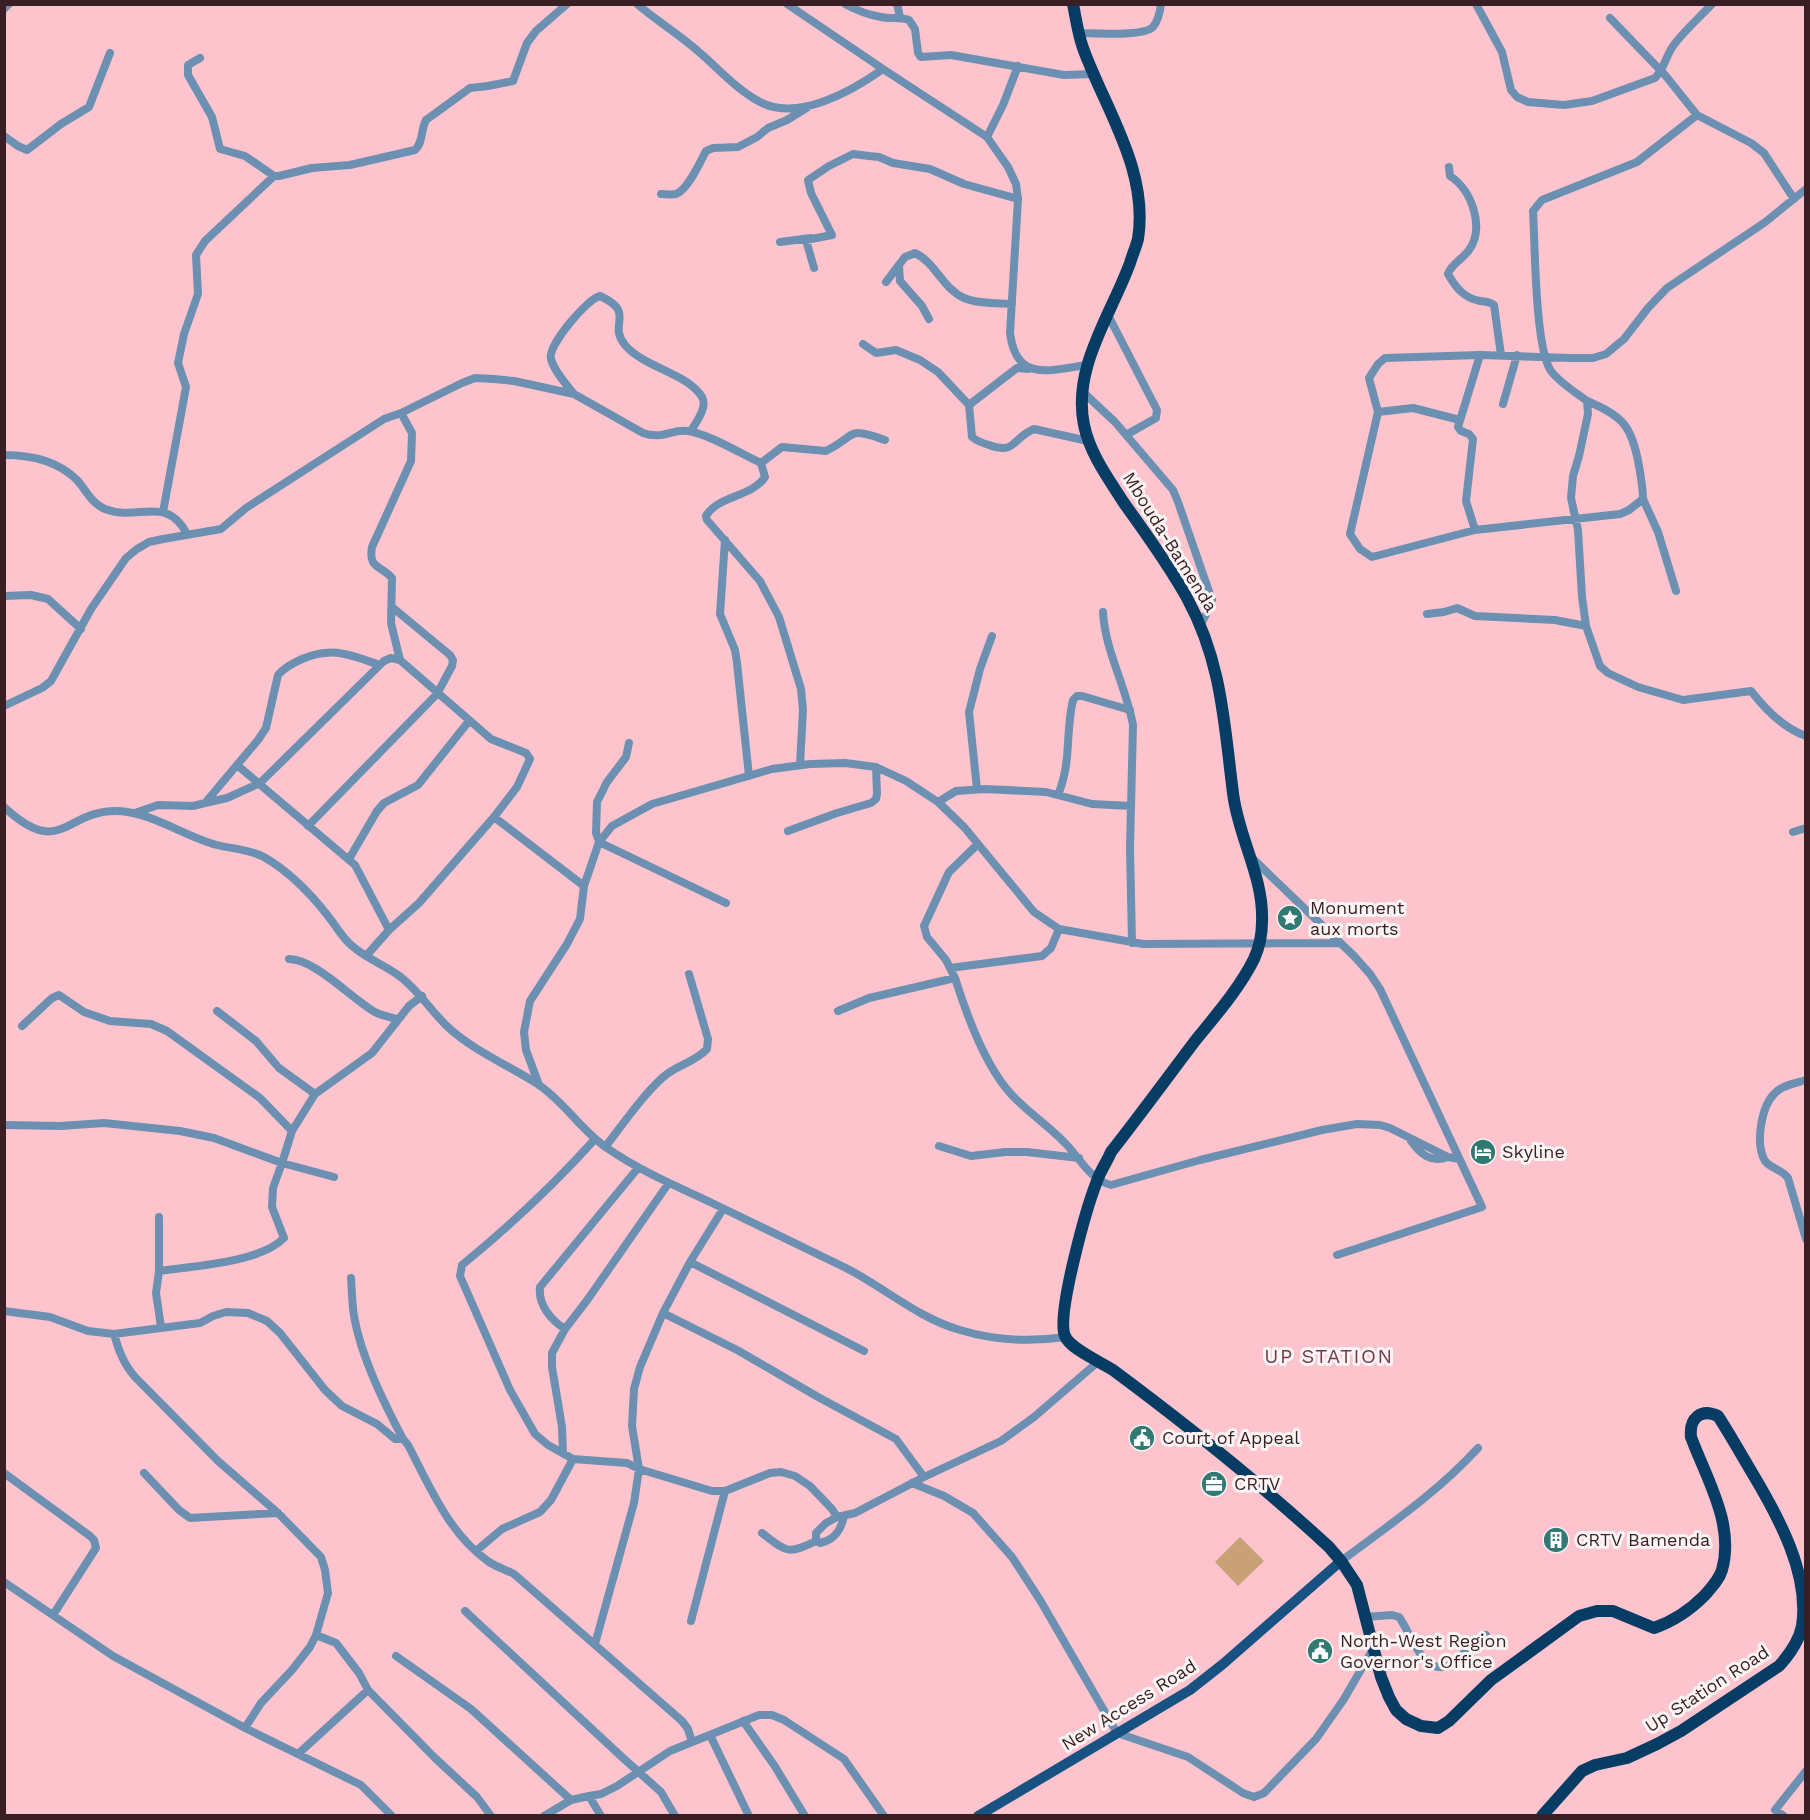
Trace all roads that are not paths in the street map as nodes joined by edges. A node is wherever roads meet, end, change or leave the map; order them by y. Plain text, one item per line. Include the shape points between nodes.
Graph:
1 (9, 4) edge
2 (567, 4) edge
3 (637, 4) edge
4 (787, 4) edge
5 (845, 4) edge
6 (897, 4) edge
7 (1073, 4) edge
8 (1161, 4) edge
9 (1476, 4) edge
10 (1712, 4) edge
11 (4, 9) edge
12 (900, 17) junction
13 (1610, 18) dead end
14 (1078, 33) junction
15 (110, 53) dead end
16 (200, 58) dead end
17 (1018, 66) junction
18 (884, 69) junction
19 (1661, 72) junction
20 (1094, 74) junction
21 (808, 106) junction
22 (1697, 115) junction
23 (4, 136) edge
24 (987, 137) junction
25 (1449, 167) dead end
26 (274, 176) junction
27 (1806, 189) edge
28 (661, 194) dead end
29 (1018, 199) junction
30 (1794, 199) junction
31 (832, 235) junction
32 (780, 242) dead end
33 (899, 265) junction
34 (814, 267) dead end
35 (886, 282) dead end
36 (1012, 304) junction
37 (1108, 315) junction
38 (929, 319) dead end
39 (863, 344) dead end
40 (1480, 355) junction
41 (1501, 355) junction
42 (1517, 355) junction
43 (1545, 356) junction
44 (1087, 364) junction
45 (1028, 369) junction
46 (1084, 393) junction
47 (574, 394) junction
48 (1587, 401) junction
49 (1503, 404) dead end
50 (969, 405) junction
51 (1378, 412) junction
52 (401, 413) junction
53 (1460, 420) junction
54 (691, 431) junction
55 (1126, 435) junction
56 (885, 440) dead end
57 (1088, 441) junction
58 (4, 454) edge
59 (761, 463) junction
60 (1643, 499) junction
61 (163, 512) junction
62 (1575, 518) junction
63 (1474, 530) junction
64 (187, 534) junction
65 (725, 540) junction
66 (1676, 591) dead end
67 (4, 596) edge
68 (392, 607) junction
69 (1103, 612) dead end
70 (1427, 614) dead end
71 (1201, 624) junction
72 (1586, 626) junction
73 (81, 629) junction
74 (992, 636) dead end
75 (399, 660) junction
76 (380, 665) junction
77 (437, 694) junction
78 (4, 706) edge
79 (1130, 710) junction
80 (470, 721) junction
81 (1806, 736) edge
82 (628, 743) dead end
83 (237, 765) junction
84 (800, 765) junction
85 (876, 767) junction
86 (750, 776) junction
87 (260, 783) junction
88 (977, 789) junction
89 (1058, 795) junction
90 (938, 802) junction
91 (205, 803) junction
92 (1131, 806) junction
93 (4, 807) edge
94 (135, 813) junction
95 (494, 817) junction
96 (308, 826) junction
97 (1806, 828) edge
98 (788, 831) dead end
99 (1793, 832) dead end
100 (599, 842) junction
101 (978, 844) junction
102 (1250, 856) junction
103 (349, 859) junction
104 (584, 886) junction
105 (726, 903) dead end
106 (1059, 929) junction
107 (389, 930) junction
108 (1132, 942) junction
109 (1339, 943) junction
110 (1259, 944) junction
111 (366, 956) junction
112 (289, 959) dead end
113 (950, 968) junction
114 (689, 974) dead end
115 (955, 978) junction
116 (422, 996) junction
117 (217, 1011) dead end
118 (838, 1011) dead end
119 (397, 1019) junction
120 (22, 1026) dead end
121 (1806, 1080) edge
122 (539, 1085) junction
123 (315, 1094) junction
124 (4, 1125) edge
125 (292, 1131) junction
126 (594, 1138) junction
127 (939, 1146) dead end
128 (605, 1147) junction
129 (1079, 1158) junction
130 (1459, 1159) junction
131 (282, 1163) junction
132 (638, 1168) junction
133 (334, 1177) dead end
134 (1097, 1179) junction
135 (669, 1184) junction
136 (723, 1209) junction
137 (159, 1217) dead end
138 (1806, 1239) edge
139 (1336, 1255) dead end
140 (690, 1262) junction
141 (159, 1271) junction
142 (351, 1278) dead end
143 (4, 1311) edge
144 (663, 1313) junction
145 (161, 1327) junction
146 (565, 1329) junction
147 (114, 1334) junction
148 (1065, 1337) junction
149 (864, 1351) dead end
150 (1100, 1361) junction
151 (403, 1439) junction
152 (1478, 1448) dead end
153 (563, 1453) junction
154 (573, 1459) junction
155 (639, 1469) junction
156 (4, 1473) edge
157 (144, 1473) dead end
158 (924, 1477) junction
159 (912, 1484) junction
160 (725, 1491) junction
161 (278, 1513) junction
162 (840, 1517) junction
163 (762, 1533) dead end
164 (816, 1541) junction
165 (476, 1551) junction
166 (1341, 1561) junction
167 (4, 1582) edge
168 (465, 1611) dead end
169 (53, 1615) junction
170 (1365, 1617) junction
171 (690, 1621) dead end
172 (316, 1635) junction
173 (1486, 1635) dead end
174 (595, 1644) junction
175 (1373, 1649) junction
176 (396, 1656) dead end
177 (368, 1690) junction
178 (743, 1721) junction
179 (245, 1728) junction
180 (1116, 1732) junction
181 (710, 1735) junction
182 (693, 1742) junction
183 (298, 1754) junction
184 (639, 1771) junction
185 (1806, 1771) edge
186 (589, 1796) junction
187 (572, 1800) junction
188 (1774, 1813) edge
189 (392, 1815) edge
190 (491, 1815) edge
191 (544, 1815) edge
192 (601, 1815) edge
193 (675, 1815) edge
194 (749, 1815) edge
195 (805, 1815) edge
196 (884, 1815) edge
197 (978, 1815) edge
198 (1542, 1815) edge
199 (1784, 1815) edge

1 - 11 street
2 - 26 street via 527,43 513,81 470,88 426,120 415,150
3 - 21 street via 761,103 775,108
4 - 18 street
5 - 12 street via 865,14
6 - 12 street
7 - 14 highway, Mbouda-Bamenda
8 - 14 street via 1159,15 1148,30
9 - 19 street via 1502,52 1511,90 1528,102 1564,105 1592,101 1643,84
10 - 19 street via 1671,49
12 - 17 street via 913,24 921,57 951,55
13 - 19 street
14 - 20 highway, Mbouda-Bamenda
15 - 23 street via 89,107 83,112 27,150
16 - 26 street via 190,62 188,75 212,117 220,149 245,156
17 - 20 street via 1064,75
17 - 24 street
18 - 21 street
18 - 24 street
19 - 22 street
20 - 37 highway, Mbouda-Bamenda via 1131,159 1139,200 1138,240
21 - 28 street via 738,147 706,151 684,188 673,195
22 - 30 street via 1757,147
22 - 43 street via 1637,162 1542,200 1533,211 1539,328
24 - 29 street via 1008,167
25 - 41 street via 1450,176 1467,195 1478,229 1471,248 1448,274 1467,298 1494,305
26 - 61 street via 205,241 196,255 198,294 178,363 186,387
27 - 30 street
29 - 31 street via 919,166 853,154 808,180
29 - 36 street
30 - 43 street via 1667,288 1624,339 1606,354 1593,358
31 - 32 street
31 - 34 street via 806,240
33 - 35 street
33 - 36 street via 915,253 963,297
33 - 38 street via 900,281
36 - 45 street via 1011,346
37 - 44 highway, Mbouda-Bamenda
37 - 55 street via 1156,410 1156,418
39 - 50 street via 876,353 896,350 920,360 938,372
40 - 41 street
40 - 51 street via 1385,358 1369,378
40 - 53 street
41 - 42 street
42 - 43 street
42 - 49 street
43 - 48 street via 1551,372
44 - 45 street via 1042,372
44 - 46 highway, Mbouda-Bamenda
45 - 50 street via 1017,368
46 - 55 street
46 - 57 highway, Mbouda-Bamenda via 1081,411
47 - 52 street via 514,381 476,378
47 - 54 street via 653,437
47 - 54 street via 551,361 551,352 591,300 600,296 619,309 619,336 628,349 692,386 702,396 704,406
48 - 60 street via 1610,410 1628,430 1638,456
48 - 62 street via 1588,414 1573,476 1571,498
50 - 57 street via 972,437 1000,450 1034,429
51 - 53 street via 1413,408
51 - 63 street via 1350,534 1360,549 1372,557
52 - 64 street via 363,431 246,508 221,529
52 - 68 street via 412,433 411,461 370,555 372,562 392,578
53 - 63 street via 1459,429 1473,440 1466,501
54 - 59 street
55 - 71 street via 1165,479 1178,502 1212,600
56 - 59 street via 857,432 826,451 782,447
57 - 71 highway, Mbouda-Bamenda via 1101,468
58 - 61 street via 31,457 61,468 104,509
59 - 65 street via 765,477 760,484 714,507 706,516
60 - 62 street via 1620,514
60 - 66 street
61 - 64 street via 180,521
62 - 63 street
62 - 72 street
64 - 73 street via 149,542 126,558
65 - 84 street via 771,599 796,667 803,710
65 - 86 street via 720,614 735,650
67 - 73 street via 48,598
68 - 75 street
68 - 77 street via 453,660
69 - 79 street via 1107,645
70 - 72 street via 1457,608 1475,616 1556,620
71 - 102 highway, Mbouda-Bamenda via 1219,687 1239,827
72 - 81 street via 1595,656 1608,673 1638,687 1683,700 1751,691 1780,722
73 - 78 street via 51,681
74 - 88 street via 969,712
75 - 76 street via 391,658
75 - 77 street
76 - 83 street via 325,652 281,671 266,728
76 - 87 street
77 - 80 street
77 - 96 street
79 - 89 street via 1082,696 1073,700 1065,778
79 - 92 street
80 - 95 street via 491,740 530,757 517,787
80 - 103 street via 418,785 384,803
82 - 100 street via 626,757 597,802
83 - 87 street
83 - 91 street
84 - 85 street via 845,763
84 - 86 street
85 - 90 street
85 - 98 street via 877,794 871,803
86 - 100 street via 652,804 612,826
87 - 91 street
87 - 96 street
88 - 89 street
88 - 90 street via 956,791
89 - 92 street via 1092,804
90 - 101 street
91 - 94 street via 158,805
92 - 108 street
93 - 94 street via 40,831 67,828 100,813
94 - 111 street via 218,845 250,851 279,867 351,945
95 - 104 street
95 - 107 street via 419,903
96 - 103 street
97 - 99 street
100 - 104 street
100 - 105 street
101 - 106 street via 1034,912
101 - 113 street via 949,872 924,926 927,937
102 - 109 street
102 - 110 highway, Mbouda-Bamenda via 1261,904
103 - 107 street via 361,872
104 - 122 street via 580,919 530,1001 524,1032
106 - 108 street
106 - 113 street via 1051,948 1042,956
107 - 111 street
108 - 110 street
109 - 110 street
109 - 130 street via 1380,989
110 - 134 highway, Mbouda-Bamenda via 1235,990 1111,1152
111 - 116 street via 398,975
112 - 119 street via 302,961 325,975 382,1016
113 - 115 street
114 - 128 street via 708,1039 707,1049 660,1080
115 - 118 street via 869,998
115 - 129 street via 997,1076
116 - 119 street
116 - 122 street via 450,1029
117 - 123 street via 256,1041 279,1068
119 - 123 street via 372,1053
120 - 125 street via 59,996 84,1012 110,1021 158,1026 260,1098
121 - 138 street via 1775,1092 1761,1122 1760,1137 1768,1165 1788,1178
122 - 126 street
123 - 125 street
124 - 131 street via 104,1123 180,1131 214,1138
125 - 131 street
126 - 128 street
126 - 153 street via 556,1182 462,1264 460,1270 515,1399 535,1434
127 - 129 street via 971,1156 1028,1152
128 - 132 street
129 - 134 street
130 - 134 street via 1380,1125 1357,1124 1311,1132 1111,1185
130 - 139 street via 1482,1207
131 - 133 street
131 - 141 street via 273,1188 272,1207 285,1238 260,1254
132 - 135 street
132 - 146 street via 540,1287 548,1315
134 - 148 highway via 1069,1286 1062,1322
135 - 136 street
135 - 146 street
136 - 140 street
136 - 148 street via 850,1270 922,1314 960,1330 1032,1340
137 - 141 street
140 - 144 street
140 - 149 street
141 - 145 street via 156,1293
142 - 151 street via 354,1317 365,1354
143 - 147 street via 50,1317 88,1332
144 - 155 street via 634,1389 632,1426
144 - 158 street via 890,1436 904,1448
145 - 147 street
145 - 151 street via 200,1323 226,1312 257,1316 280,1333 342,1406 377,1424 395,1439
146 - 153 street via 552,1353
147 - 161 street via 120,1354 135,1377 218,1461
148 - 150 highway, Up Station Road
150 - 158 street via 1001,1441
150 - 166 highway, Up Station Road via 1202,1439
151 - 165 street via 446,1517
152 - 166 street via 1427,1495
153 - 154 street
154 - 155 street via 627,1463
154 - 165 street via 540,1512 502,1529
155 - 160 street via 712,1491
155 - 174 street via 634,1503
156 - 169 street via 96,1544
157 - 161 street via 190,1518
158 - 159 street
159 - 162 street
159 - 180 street via 966,1508 1012,1557
160 - 162 street via 781,1472 810,1486
160 - 171 street
161 - 172 street via 321,1557 328,1593
162 - 164 street via 826,1523 816,1533
162 - 164 street via 839,1532 831,1539
163 - 164 street via 786,1550
165 - 174 street via 490,1563 514,1574
166 - 170 highway, Up Station Road via 1357,1585
166 - 180 main road, New Access Road via 1190,1690
167 - 169 street
168 - 184 street
169 - 179 street via 113,1656
170 - 173 street via 1399,1617 1424,1660 1441,1669
170 - 175 highway, Up Station Road
172 - 177 street via 336,1643
172 - 179 street
174 - 182 street via 682,1721
175 - 180 street via 1316,1739 1264,1793 1254,1797 1188,1757
175 - 198 highway, Up Station Road via 1396,1710 1421,1726 1438,1728 1491,1680 1579,1616 1613,1611 1654,1628 1690,1610 1716,1583 1725,1551 1724,1527 1716,1498 1690,1426 1701,1414 1719,1416 1789,1541 1800,1580 1802,1628 1779,1666 1658,1744 1582,1771
176 - 187 street via 471,1708
177 - 183 street
177 - 190 street
178 - 181 street
178 - 195 street
178 - 196 street via 772,1715 828,1748 844,1759
179 - 183 street
180 - 197 main road, New Access Road
181 - 182 street
181 - 194 street
182 - 184 street
183 - 189 street via 361,1785
184 - 186 street via 601,1794
184 - 193 street via 661,1792
185 - 188 street
186 - 187 street
186 - 192 street
187 - 191 street
188 - 199 street

